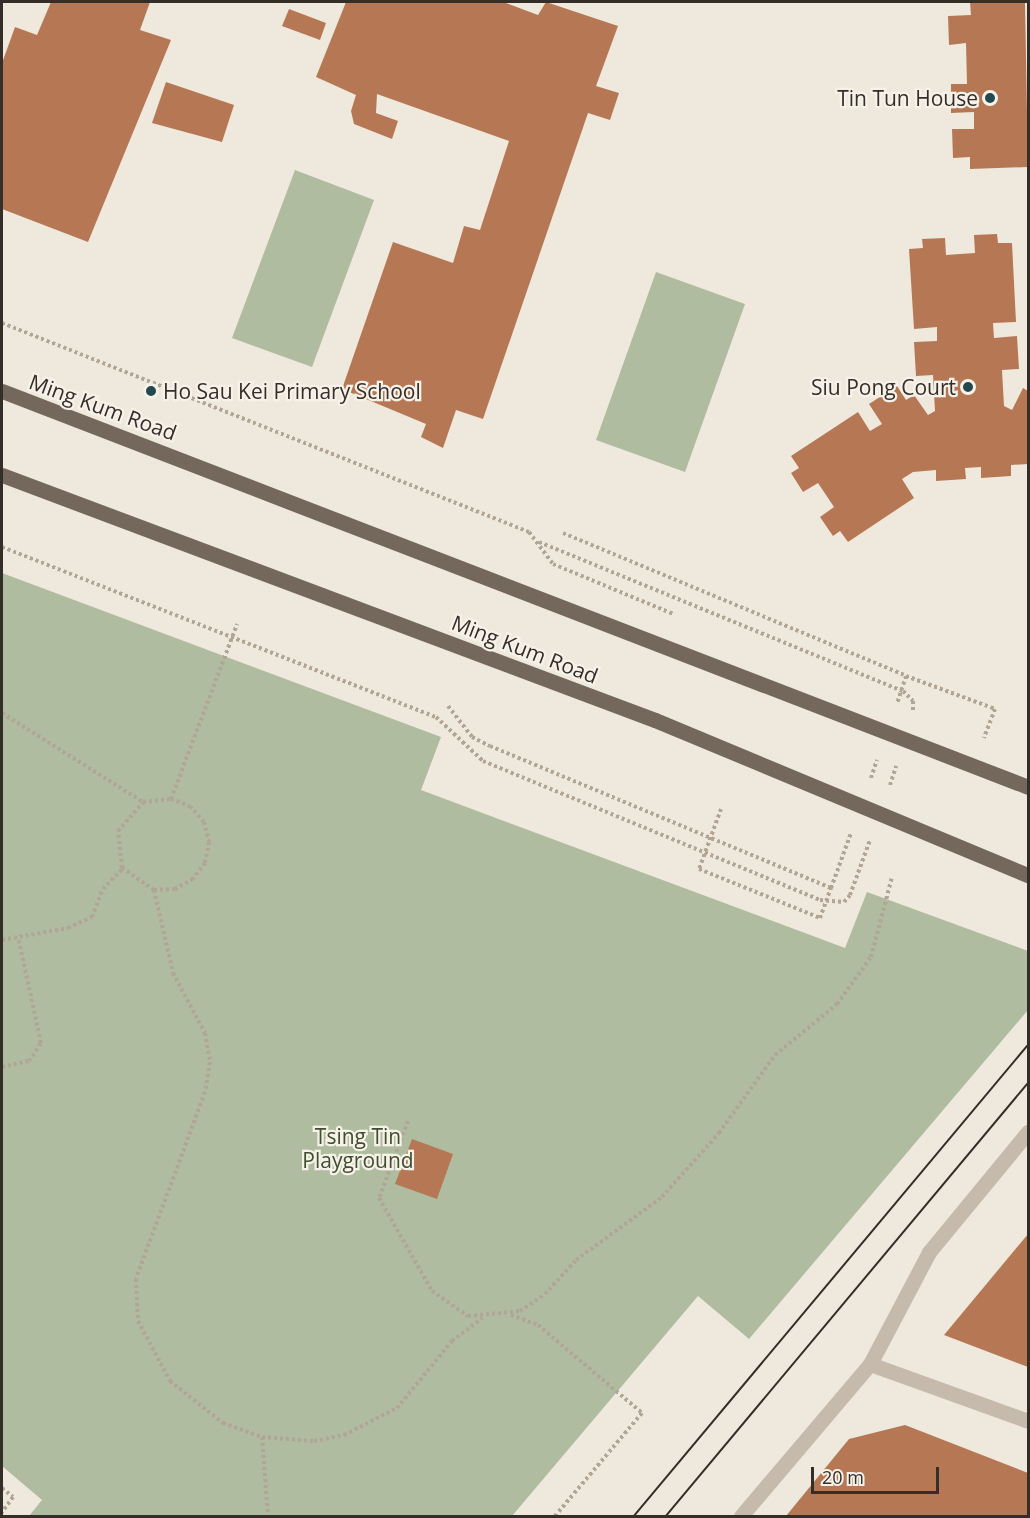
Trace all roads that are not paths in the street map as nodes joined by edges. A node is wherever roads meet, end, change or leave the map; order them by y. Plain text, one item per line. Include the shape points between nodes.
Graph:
1 (2, 391) edge
2 (2, 475) edge
3 (1029, 787) edge
4 (1029, 875) edge
5 (1029, 1132) edge
6 (870, 1364) junction
7 (1029, 1421) edge
8 (741, 1516) edge

1 - 3 main road, Ming Kum Road
2 - 4 main road, Ming Kum Road via 655,720
5 - 6 street via 929,1252
6 - 7 street
6 - 8 street

